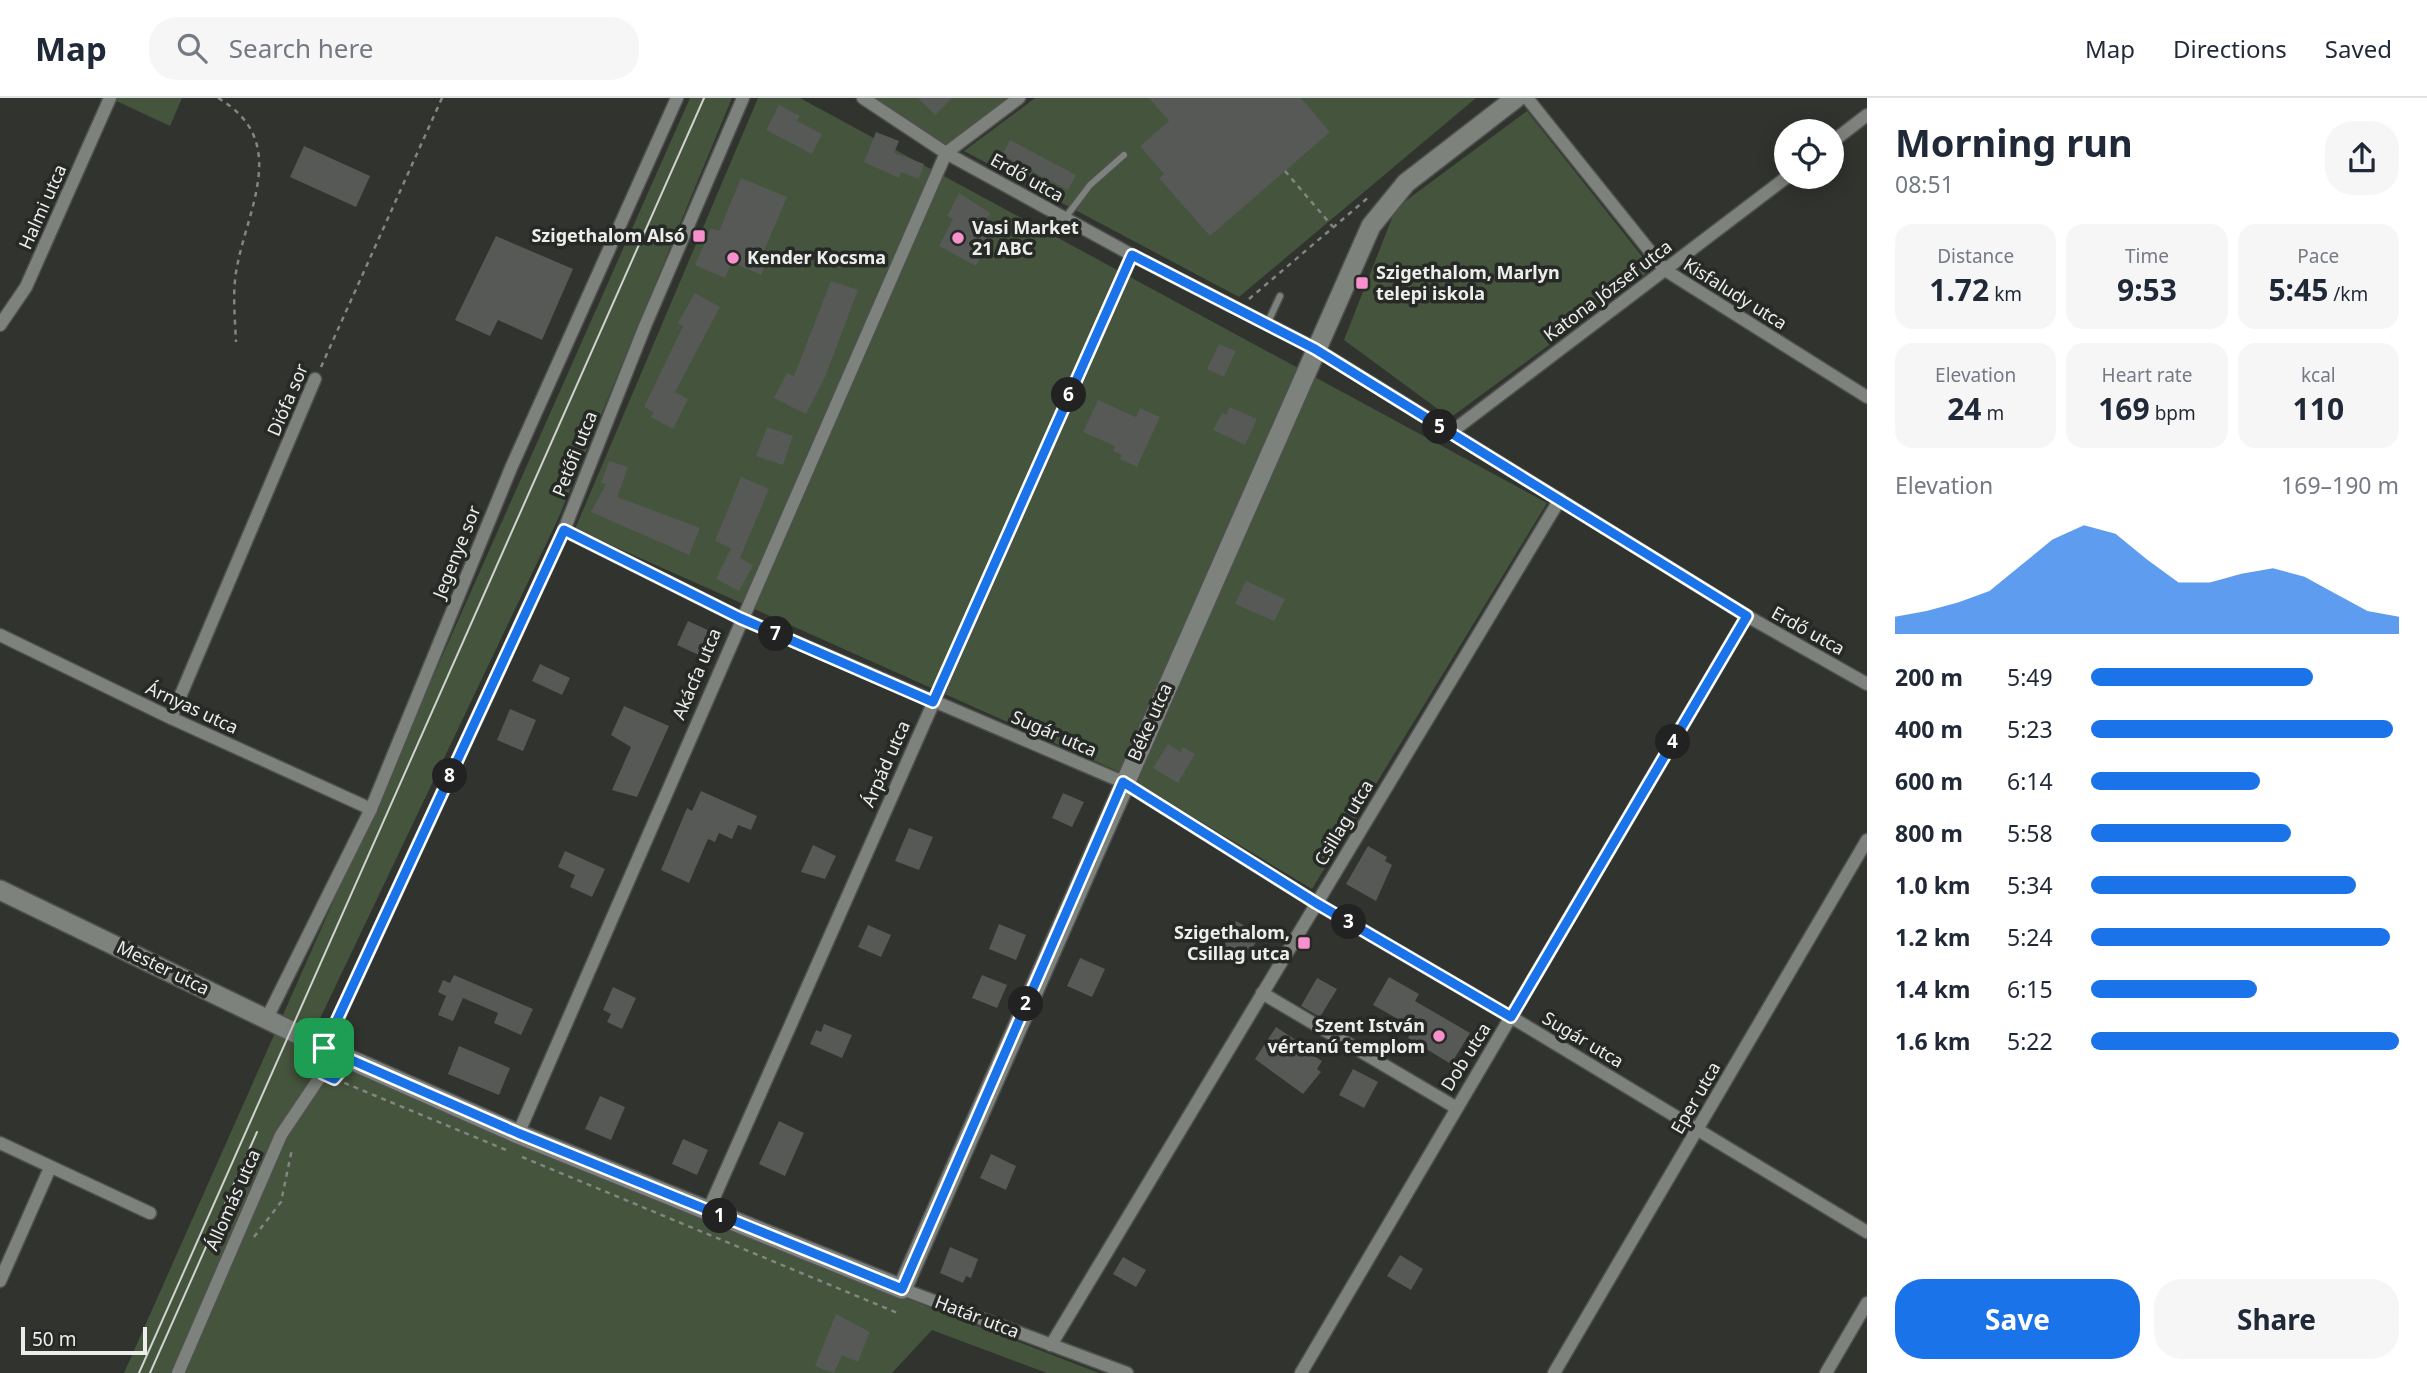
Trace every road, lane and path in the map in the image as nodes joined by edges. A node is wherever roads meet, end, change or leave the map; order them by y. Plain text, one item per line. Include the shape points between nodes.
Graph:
1 (110, 98) edge
2 (218, 98) edge
3 (442, 98) edge
4 (677, 98) edge
5 (743, 98) edge
6 (863, 98) edge
7 (1020, 98) edge
8 (1516, 98) edge
9 (1527, 98) edge
10 (1867, 115) edge
11 (1844, 133) edge
12 (946, 153) junction
13 (1124, 155) dead end
14 (1285, 171) dead end
15 (1774, 187) edge
16 (1373, 194) dead end
17 (1065, 218) junction
18 (1334, 227) junction
19 (1132, 255) junction
20 (1665, 270) junction
21 (1280, 296) dead end
22 (1239, 307) junction
23 (1268, 322) junction
24 (0, 325) edge
25 (236, 342) dead end
26 (1315, 349) junction
27 (315, 379) joint
28 (1867, 397) edge
29 (1450, 433) junction
30 (1560, 499) junction
31 (564, 530) junction
32 (1747, 616) junction
33 (740, 618) junction
34 (0, 635) edge
35 (1867, 684) edge
36 (933, 702) junction
37 (171, 718) junction
38 (1123, 782) junction
39 (371, 809) junction
40 (1867, 840) edge
41 (0, 890) edge
42 (1316, 903) junction
43 (1262, 993) junction
44 (1511, 1017) junction
45 (267, 1018) junction
46 (324, 1048) junction
47 (339, 1073) dead end
48 (1455, 1107) junction
49 (1698, 1129) junction
50 (518, 1133) junction
51 (296, 1140) dead end
52 (0, 1143) edge
53 (50, 1168) junction
54 (708, 1211) junction
55 (150, 1213) dead end
56 (1867, 1232) edge
57 (251, 1242) dead end
58 (0, 1281) edge
59 (902, 1289) junction
60 (1867, 1303) edge
61 (900, 1314) dead end
62 (1051, 1345) junction
63 (178, 1373) edge
64 (1127, 1373) edge
65 (1301, 1373) edge
66 (1554, 1373) edge
67 (1826, 1373) edge

1 - 24 street, Halmi utca via 26,287
2 - 25 path via 242,116 251,130 261,175 236,269
3 - 27 path, Diófa sor
4 - 39 street, Jegenye sor via 511,468
5 - 31 street, Petőfi utca
6 - 12 street, Erdő utca
7 - 12 street
8 - 26 street, Béke utca via 1406,183 1380,211
9 - 20 street, Kisfaludy utca
10 - 11 street
12 - 17 street, Erdő utca
12 - 33 street, Akácfa utca
13 - 17 lane via 1090,185
14 - 18 path
15 - 20 street, Katona József utca
16 - 18 path
17 - 19 street, Erdő utca
18 - 22 path
19 - 22 street, Erdő utca
19 - 36 street, Árpád utca
20 - 28 street, Kisfaludy utca
20 - 29 street, Katona József utca
21 - 23 lane
22 - 23 street, Erdő utca
23 - 26 street, Erdő utca
26 - 29 street, Erdő utca
26 - 38 street, Béke utca
27 - 37 street, Diófa sor
29 - 30 street, Erdő utca
30 - 32 street, Erdő utca
30 - 42 street, Csillag utca
31 - 33 street, Sugár utca
31 - 46 street, Petőfi utca
32 - 35 street, Erdő utca
32 - 44 street, Dob utca
33 - 36 street, Sugár utca
33 - 50 street, Akácfa utca
34 - 37 street, Árnyas utca
36 - 38 street, Sugár utca
36 - 54 street, Árpád utca
37 - 39 street, Árnyas utca
38 - 42 street, Sugár utca
38 - 59 street, Béke utca
39 - 45 street, Jegenye sor
40 - 49 street, Eper utca
41 - 45 street, Mester utca
42 - 43 street, Csillag utca
42 - 44 street, Sugár utca
43 - 48 street
43 - 62 street, Csillag utca
44 - 48 street, Dob utca
44 - 49 street, Sugár utca
45 - 46 street, Mester utca
46 - 50 street, Határ utca
46 - 63 street, Állomás utca via 328,1065 281,1135
47 - 61 path via 333,1079
48 - 65 street, Dob utca
49 - 56 street, Sugár utca
49 - 66 street, Eper utca
50 - 54 street, Határ utca
51 - 57 path via 281,1202
52 - 53 street
53 - 55 street
53 - 58 street
54 - 59 street, Határ utca
59 - 62 street, Határ utca
60 - 67 street
62 - 64 street, Határ utca

